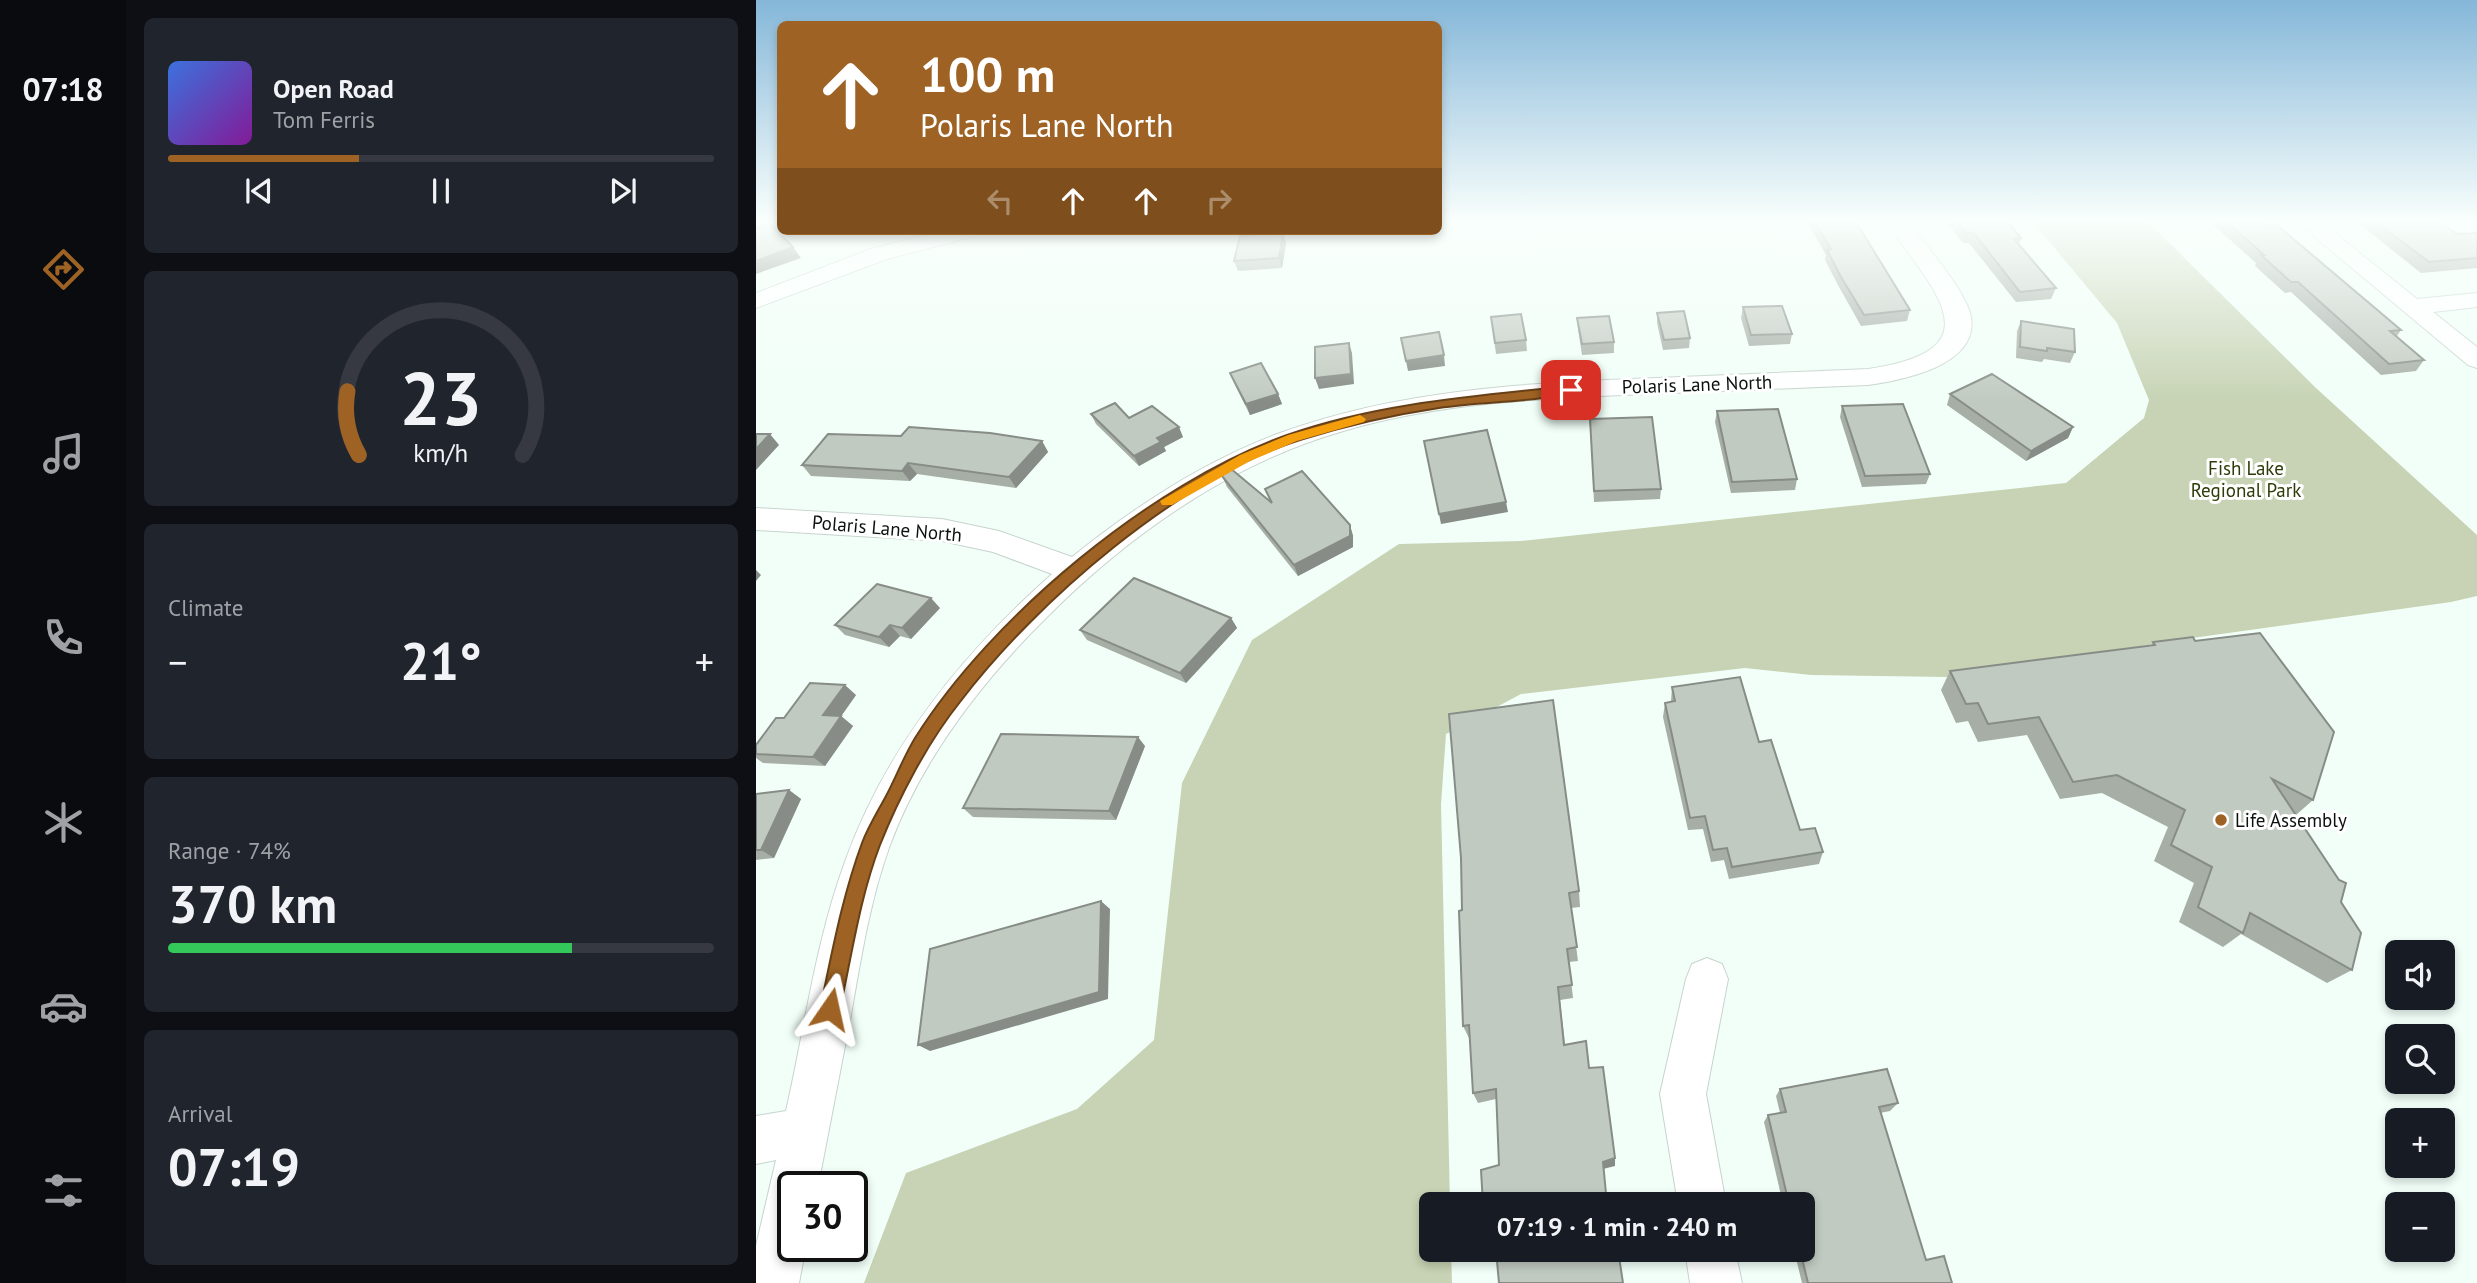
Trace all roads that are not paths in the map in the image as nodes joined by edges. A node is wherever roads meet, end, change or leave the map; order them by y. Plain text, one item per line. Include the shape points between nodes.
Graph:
1 (806, 282) edge
2 (1938, 282) edge
3 (2382, 282) edge
4 (2477, 300) edge
5 (756, 301) edge
6 (2413, 307) junction
7 (2477, 360) edge
8 (756, 519) edge
9 (1075, 571) junction
10 (1707, 979) dead end
11 (806, 1131) junction
12 (756, 1140) edge
13 (797, 1171) edge
14 (1700, 1192) edge
15 (778, 1262) edge
16 (1712, 1262) edge
17 (773, 1283) edge
18 (1716, 1283) edge

1 - 5 street
2 - 9 street, Polaris Lane North via 1959,318 1949,345 1925,364 1868,377 1509,395 1368,417 1292,438 1213,475 1148,513
3 - 6 street
4 - 6 street
6 - 7 street
8 - 9 street, Polaris Lane North via 942,530 999,541
9 - 11 street via 953,698 894,794 854,897
10 - 14 street via 1683,1094
11 - 12 street
11 - 13 street
15 - 17 street
16 - 18 street

